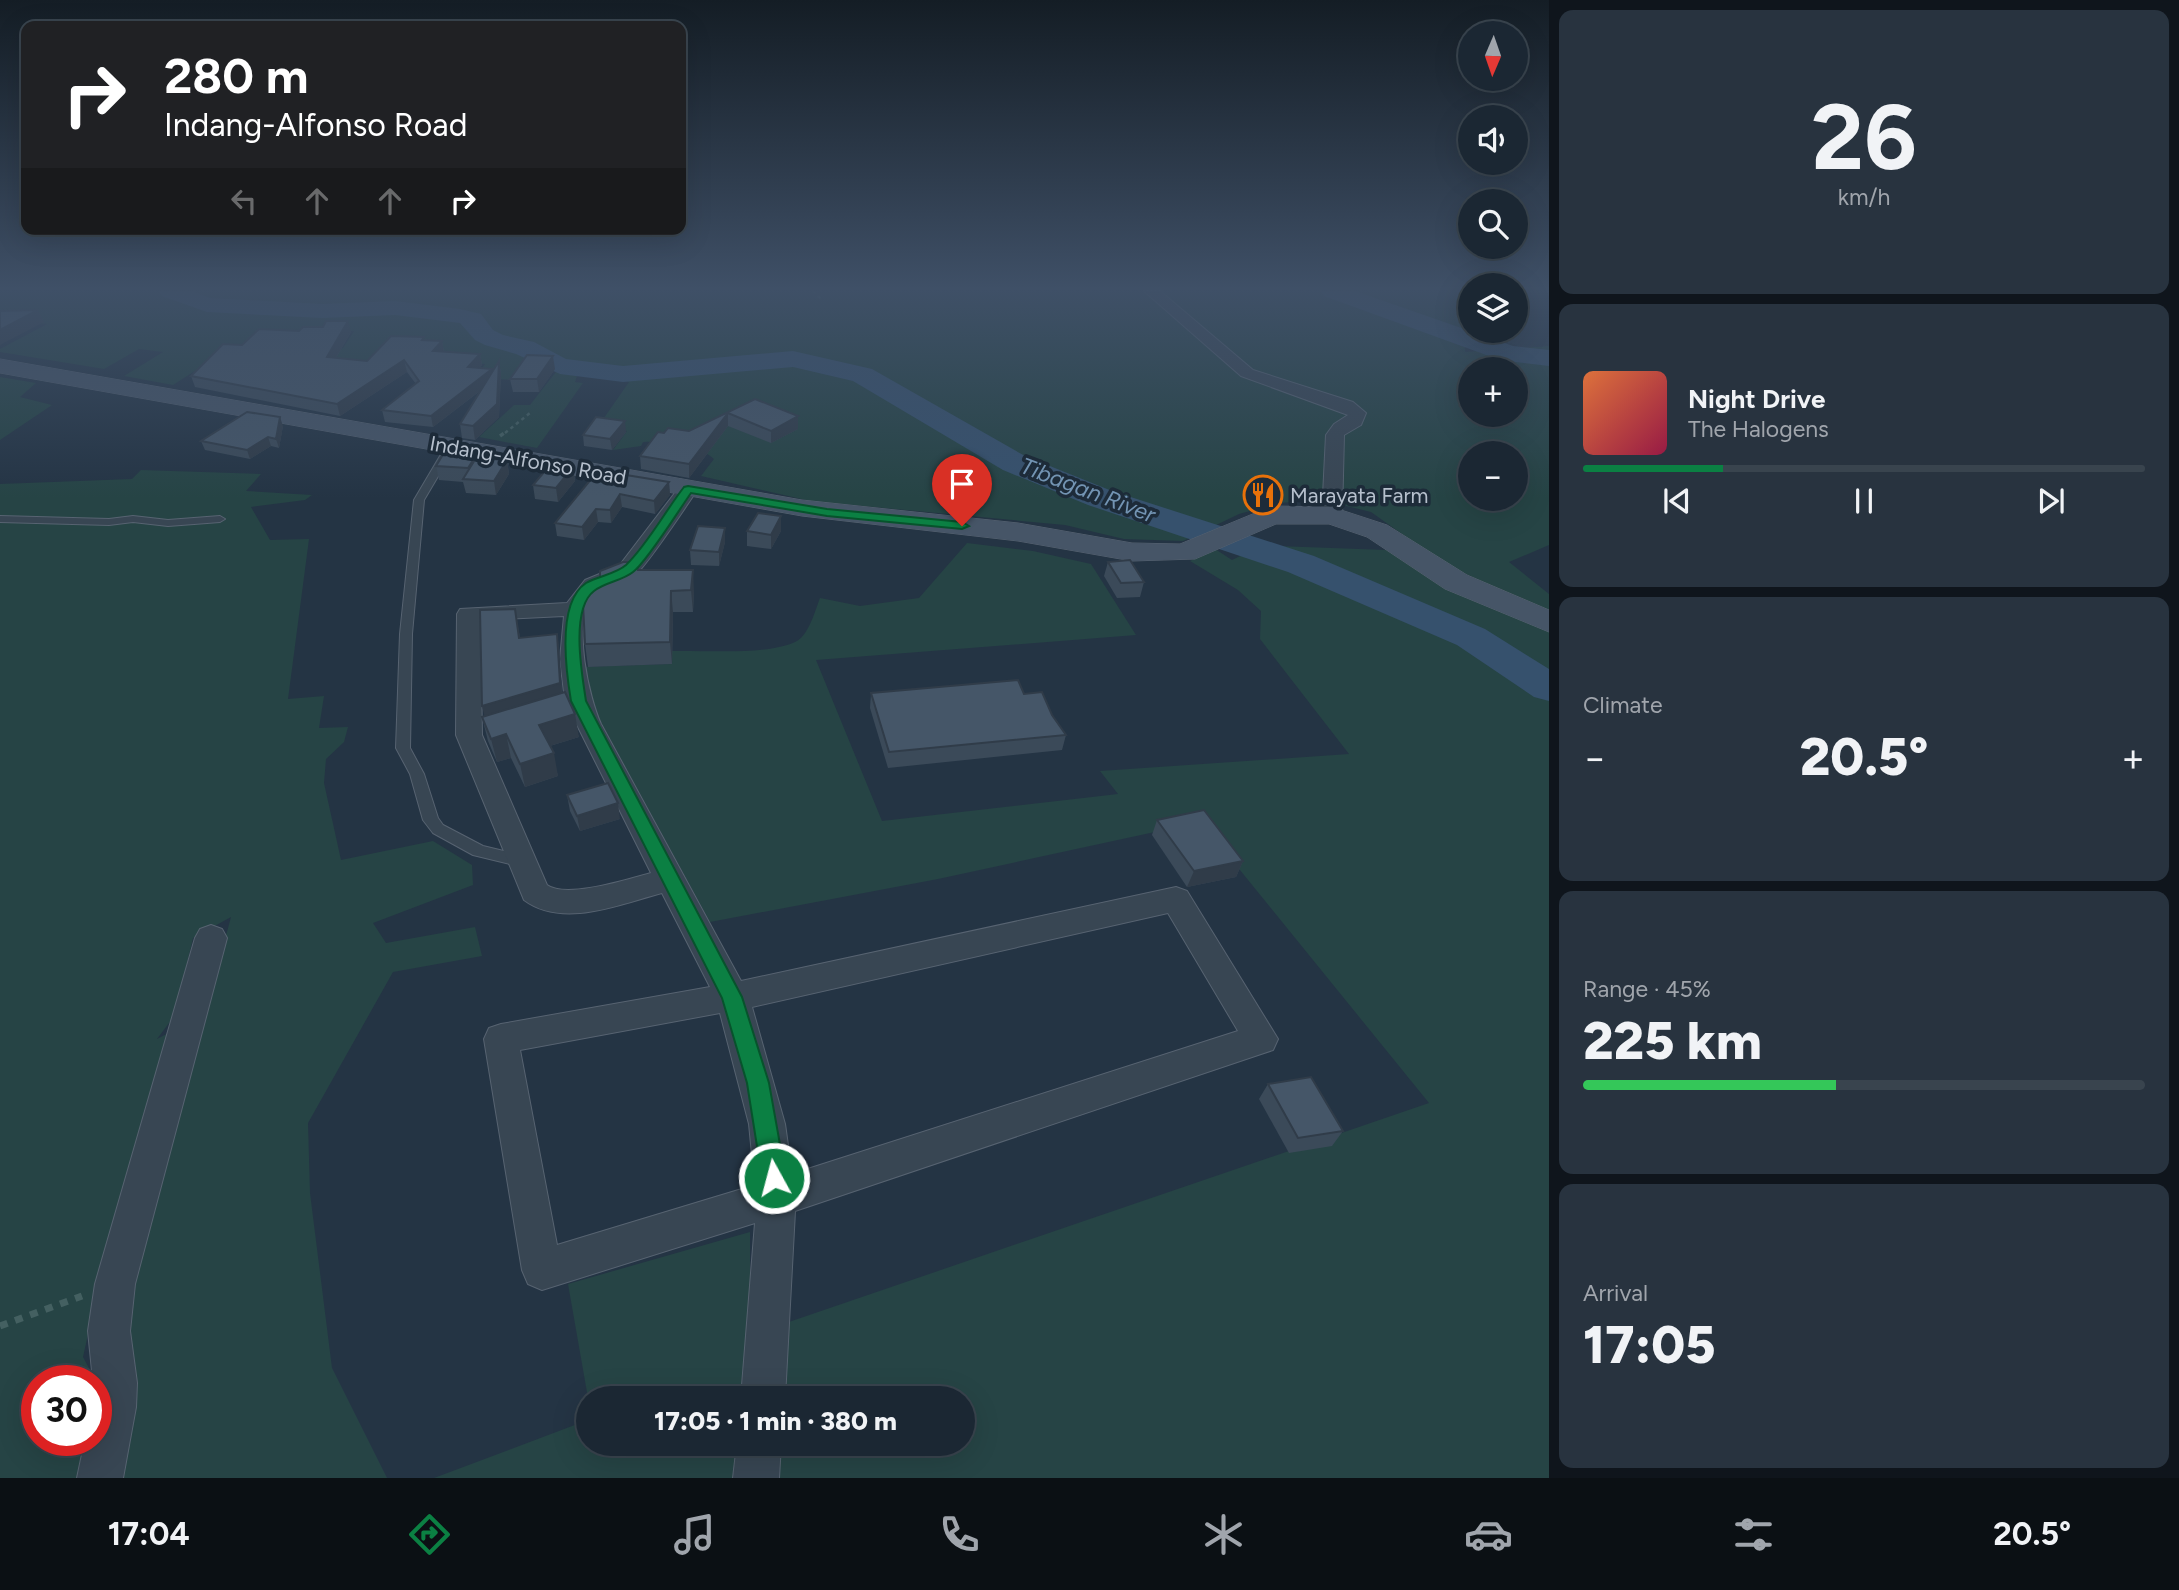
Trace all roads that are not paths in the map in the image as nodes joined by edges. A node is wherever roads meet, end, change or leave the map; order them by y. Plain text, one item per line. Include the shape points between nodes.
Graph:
1 (1232, 360) edge
2 (0, 366) edge
3 (452, 446) junction
4 (688, 489) junction
5 (1332, 516) junction
6 (0, 519) edge
7 (220, 519) dead end
8 (1263, 526) junction
9 (1377, 531) junction
10 (576, 609) junction
11 (1549, 622) edge
12 (522, 861) junction
13 (671, 879) junction
14 (211, 938) dead end
15 (732, 997) junction
16 (776, 1198) junction
17 (764, 1386) edge
18 (758, 1456) edge
19 (100, 1478) edge
20 (757, 1478) edge

1 - 5 street via 1247,373 1357,413 1355,421 1335,435
2 - 3 main road, Indang-Alfonso Road
3 - 4 main road, Indang-Alfonso Road
3 - 12 lane via 419,500 406,634 403,748 438,829 479,851
4 - 8 main road, Indang-Alfonso Road via 815,510 1018,532 1194,558
4 - 10 street via 629,569 590,586
5 - 8 main road, Indang-Alfonso Road via 1282,514
5 - 9 main road, Indang-Alfonso Road
6 - 7 lane via 168,523
8 - 9 main road, Indang-Alfonso Road via 1316,523
9 - 11 main road, Indang-Alfonso Road via 1466,587
10 - 12 street via 468,614 481,731
10 - 13 street via 566,705
12 - 13 street via 538,897 556,903
13 - 15 street
14 - 19 street via 115,1284 109,1331 114,1407
15 - 16 street via 758,1083
15 - 16 street via 501,1039 542,1270
15 - 16 street via 1175,899 1261,1039
16 - 17 street
18 - 20 street

